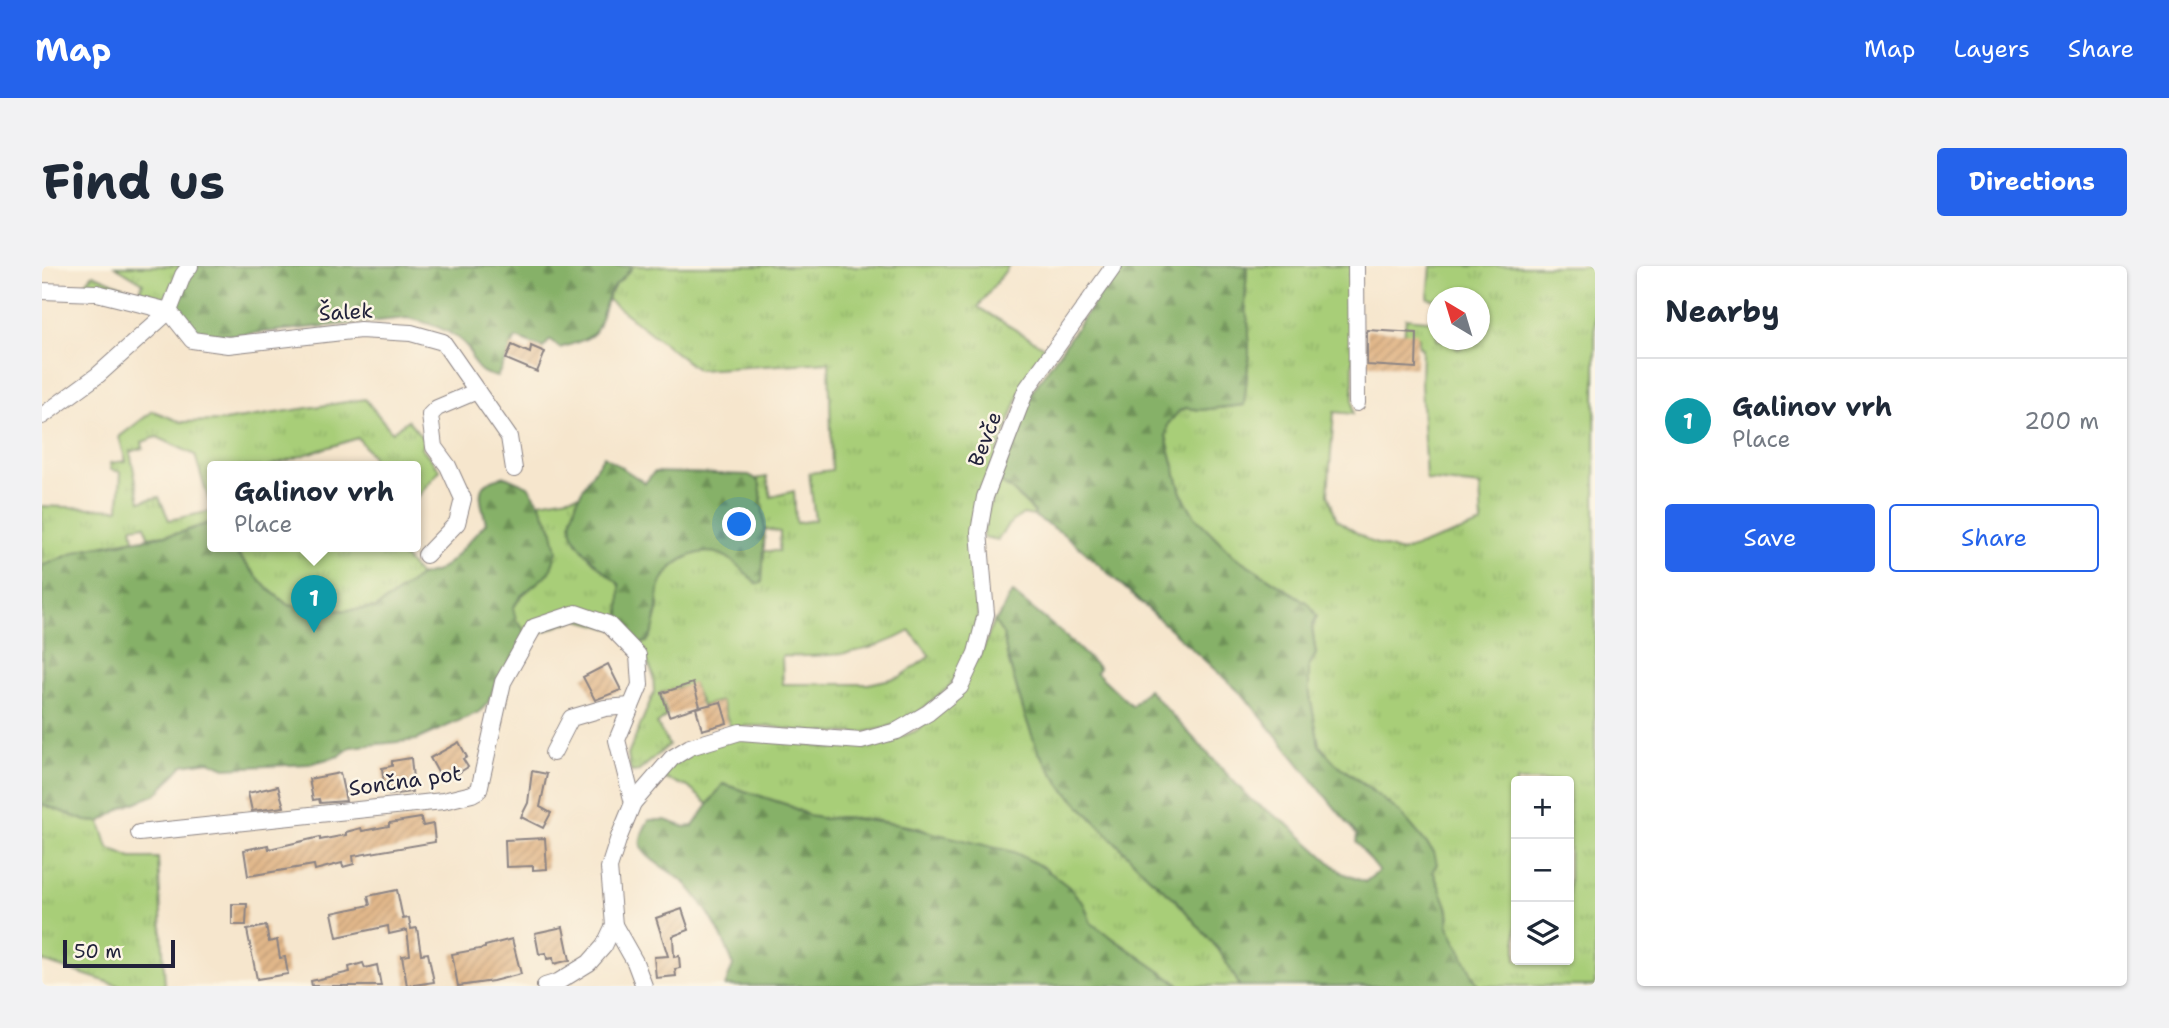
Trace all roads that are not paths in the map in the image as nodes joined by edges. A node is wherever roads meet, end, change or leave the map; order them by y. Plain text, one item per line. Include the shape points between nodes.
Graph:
1 (190, 266) edge
2 (1114, 266) edge
3 (1356, 266) edge
4 (42, 291) edge
5 (169, 311) junction
6 (477, 391) junction
7 (1357, 403) dead end
8 (42, 416) edge
9 (514, 470) dead end
10 (426, 555) dead end
11 (631, 706) junction
12 (553, 753) dead end
13 (633, 803) junction
14 (139, 833) dead end
15 (614, 925) junction
16 (545, 986) edge
17 (644, 986) edge

1 - 5 street
2 - 13 street, Bevče via 1026,390 985,498 979,532 986,614 976,653 960,687 897,732 861,741 740,732 690,747 672,758
3 - 7 street
4 - 5 street via 97,293
5 - 6 street, Šalek via 192,340 228,345 360,330 411,333 443,342
5 - 8 street via 98,375
6 - 9 street, Šalek via 509,437
6 - 10 street via 430,415 434,447 463,499 457,523
11 - 12 street via 571,718
11 - 13 street, Sončna pot via 617,740
11 - 14 street, Sončna pot via 640,685 638,655 608,624 576,613 534,627 503,682 479,790 472,794 443,801
13 - 15 street, Bevče via 608,868
15 - 16 street via 589,964
15 - 17 street

